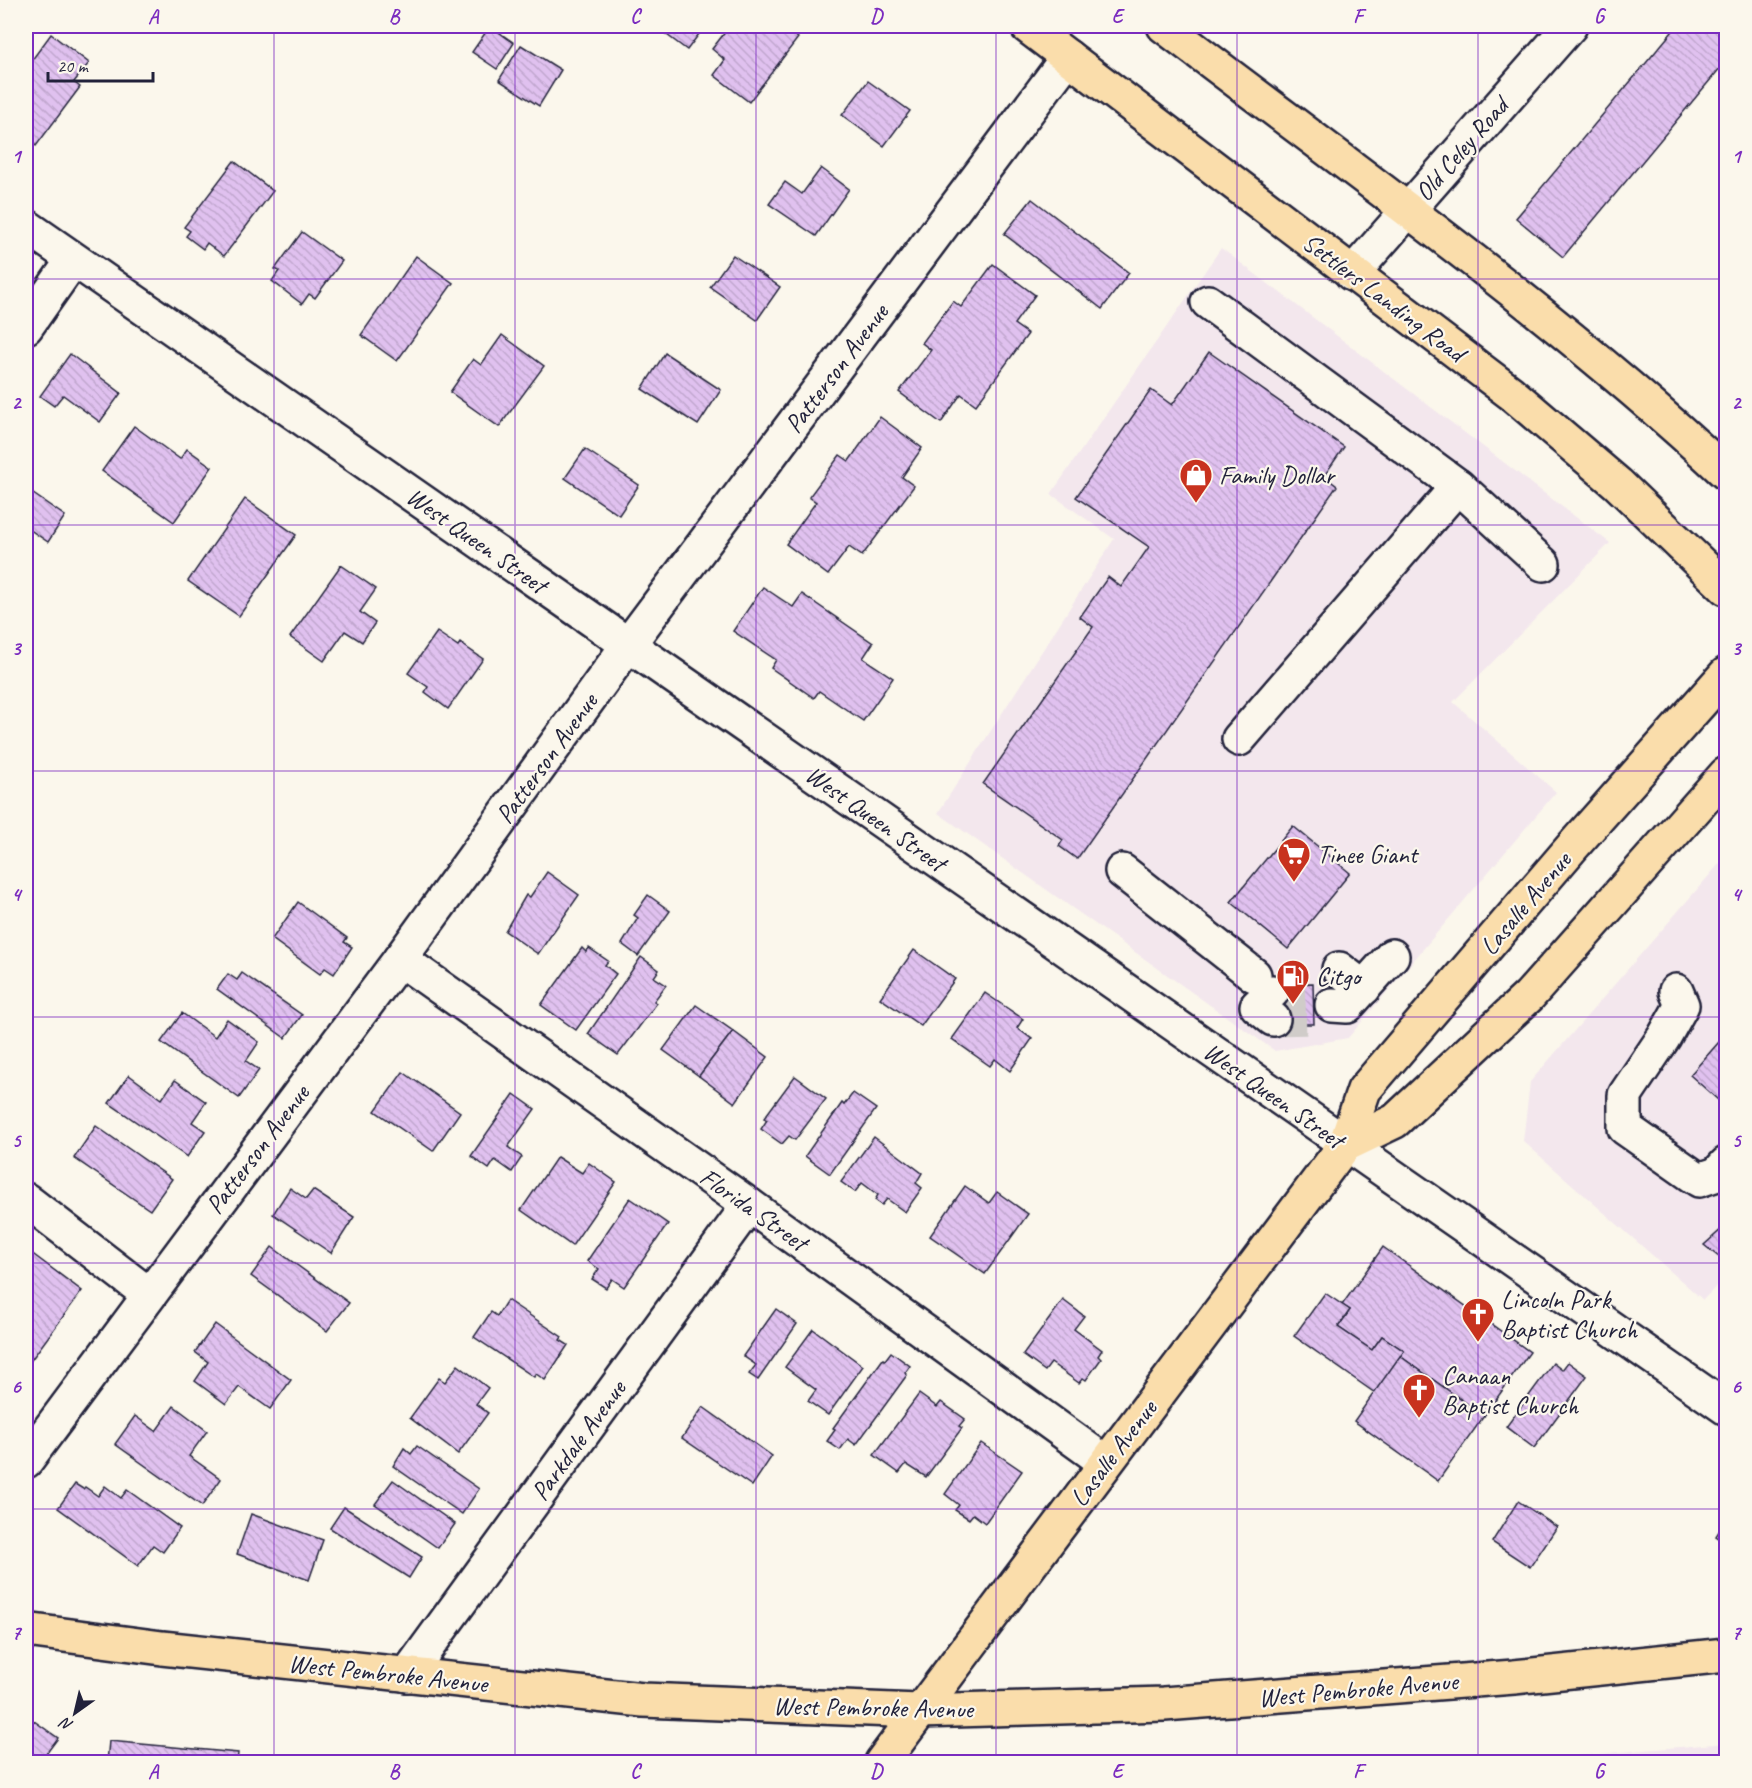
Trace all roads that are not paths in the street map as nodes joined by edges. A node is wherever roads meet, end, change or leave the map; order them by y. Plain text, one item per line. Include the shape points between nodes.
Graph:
1 (1027, 26) edge
2 (1164, 26) edge
3 (1570, 26) edge
4 (1068, 57) junction
5 (1407, 211) junction
6 (26, 226) edge
7 (73, 260) junction
8 (1352, 274) junction
9 (1208, 302) dead end
10 (26, 327) edge
11 (1726, 473) edge
12 (1458, 486) junction
13 (1543, 564) dead end
14 (1726, 588) edge
15 (628, 645) junction
16 (1726, 675) edge
17 (1239, 739) dead end
18 (1726, 774) edge
19 (1122, 871) dead end
20 (1392, 956) dead end
21 (400, 959) junction
22 (1676, 991) dead end
23 (1259, 997) tunnel mouth
24 (1320, 1005) tunnel mouth
25 (1345, 1144) junction
26 (1726, 1164) edge
27 (26, 1200) edge
28 (749, 1205) junction
29 (148, 1294) junction
30 (1726, 1408) edge
31 (26, 1461) edge
32 (1105, 1462) junction
33 (26, 1630) edge
34 (1725, 1654) edge
35 (407, 1675) junction
36 (920, 1711) junction
37 (882, 1762) edge

1 - 4 main road, Settlers Landing Road
2 - 5 main road
3 - 5 street, Old Celey Road
4 - 8 main road, Settlers Landing Road
4 - 15 street, Patterson Avenue
5 - 8 street, Old Celey Road
5 - 11 main road via 1574,340 1670,420
6 - 7 street, West Queen Street
7 - 10 street
7 - 15 street, West Queen Street
8 - 14 main road, Settlers Landing Road via 1558,433 1666,528
9 - 12 street
12 - 13 street
12 - 17 street
15 - 21 street, Patterson Avenue
15 - 25 street, West Queen Street
16 - 25 main road, Lasalle Avenue via 1364,1090
18 - 25 main road, Lasalle Avenue via 1529,996 1395,1121
19 - 23 street
20 - 24 street via 1352,979 1347,1006
21 - 28 street, Florida Street
21 - 29 street, Patterson Avenue
22 - 26 street via 1682,1005 1625,1095 1625,1128 1699,1180 1717,1174
25 - 30 street, West Queen Street
25 - 32 main road, Lasalle Avenue
27 - 29 street
28 - 32 street, Florida Street
28 - 35 street, Parkdale Avenue
29 - 31 street, Patterson Avenue
32 - 36 main road, Lasalle Avenue
33 - 35 main road, West Pembroke Avenue
34 - 36 main road, West Pembroke Avenue via 1514,1677 1164,1704
35 - 36 main road, West Pembroke Avenue via 643,1700
36 - 37 main road, Lasalle Avenue

